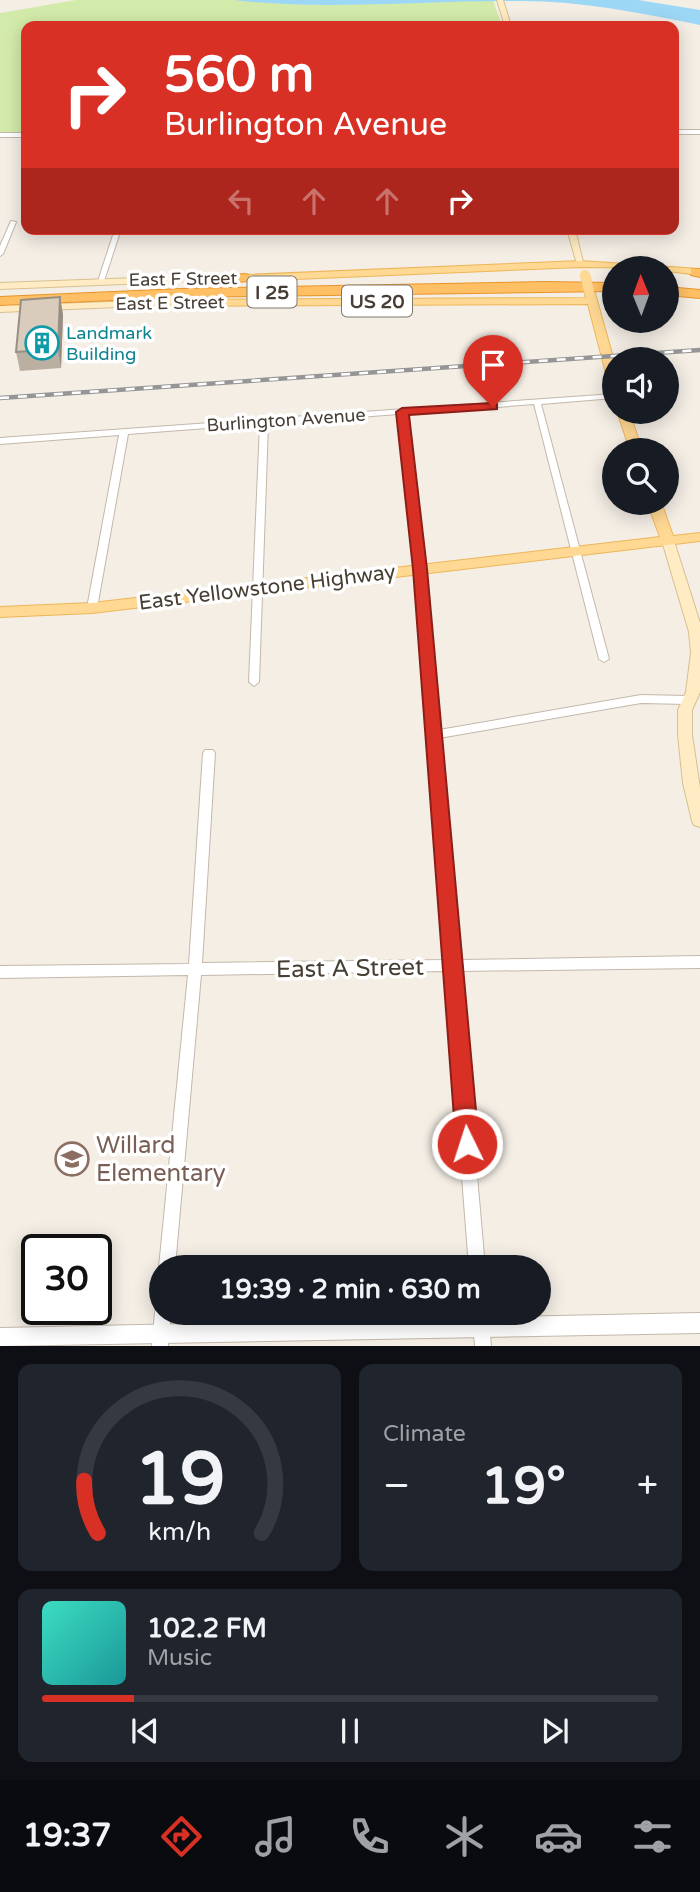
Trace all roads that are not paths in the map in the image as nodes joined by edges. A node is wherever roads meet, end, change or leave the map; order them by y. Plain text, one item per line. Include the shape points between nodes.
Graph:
1 (500, 2) edge
2 (506, 21) edge
3 (679, 132) edge
4 (700, 132) edge
5 (0, 135) edge
6 (21, 135) edge
7 (13, 222) dead end
8 (116, 235) edge
9 (572, 235) edge
10 (0, 254) edge
11 (581, 264) junction
12 (602, 265) edge
13 (679, 270) edge
14 (698, 272) edge
15 (245, 278) junction
16 (101, 281) junction
17 (602, 285) edge
18 (602, 285) edge
19 (0, 286) edge
20 (679, 286) edge
21 (700, 288) edge
22 (16, 292) junction
23 (679, 292) edge
24 (0, 293) edge
25 (700, 294) edge
26 (591, 296) junction
27 (162, 303) joint
28 (0, 305) edge
29 (605, 347) edge
30 (602, 397) edge
31 (537, 402) junction
32 (402, 412) junction
33 (264, 421) junction
34 (124, 432) junction
35 (0, 441) edge
36 (659, 515) edge
37 (700, 537) edge
38 (668, 541) junction
39 (576, 550) junction
40 (420, 569) junction
41 (260, 588) junction
42 (92, 608) junction
43 (0, 612) edge
44 (604, 659) dead end
45 (254, 682) dead end
46 (693, 694) edge
47 (432, 735) junction
48 (209, 753) dead end
49 (700, 821) edge
50 (700, 962) edge
51 (454, 966) junction
52 (195, 970) junction
53 (0, 972) edge
54 (168, 1255) edge
55 (476, 1255) edge
56 (551, 1320) edge
57 (700, 1323) edge
58 (393, 1325) edge
59 (481, 1325) edge
60 (0, 1338) edge
61 (160, 1341) edge
62 (483, 1346) edge

1 - 2 main road
3 - 4 street
5 - 6 street
7 - 10 street
8 - 16 street
9 - 11 main road
11 - 12 main road, East F Street
11 - 15 main road, East F Street / US 20
11 - 26 main road, bridge
13 - 14 main road
15 - 16 main road, East F Street
15 - 22 highway, US 20
16 - 19 main road, East F Street
17 - 22 highway, I 25 via 225,286
18 - 28 highway, I 25 via 195,293
20 - 21 highway
22 - 24 highway, I 25
23 - 25 highway
26 - 27 main road, East E Street / US 20
26 - 29 main road
27 - 28 highway, US 20
30 - 31 street, Burlington Avenue
31 - 32 street, Burlington Avenue
31 - 39 street
32 - 33 street, Burlington Avenue
32 - 40 street
33 - 34 street, Burlington Avenue
33 - 41 street
34 - 35 street, Burlington Avenue
34 - 42 street
36 - 38 main road
37 - 38 main road, East Yellowstone Highway
38 - 39 main road, East Yellowstone Highway
38 - 46 main road via 696,632
39 - 40 main road, East Yellowstone Highway
39 - 44 street
40 - 41 main road, East Yellowstone Highway
40 - 47 street
41 - 42 main road, East Yellowstone Highway
41 - 45 street
42 - 43 main road, East Yellowstone Highway
46 - 47 street
46 - 49 main road via 687,760
47 - 51 street
48 - 52 street
50 - 51 street, East A Street
51 - 52 street, East A Street
51 - 55 street
52 - 53 street, East A Street
52 - 54 street
56 - 57 street
58 - 61 street
59 - 62 street
60 - 61 street

